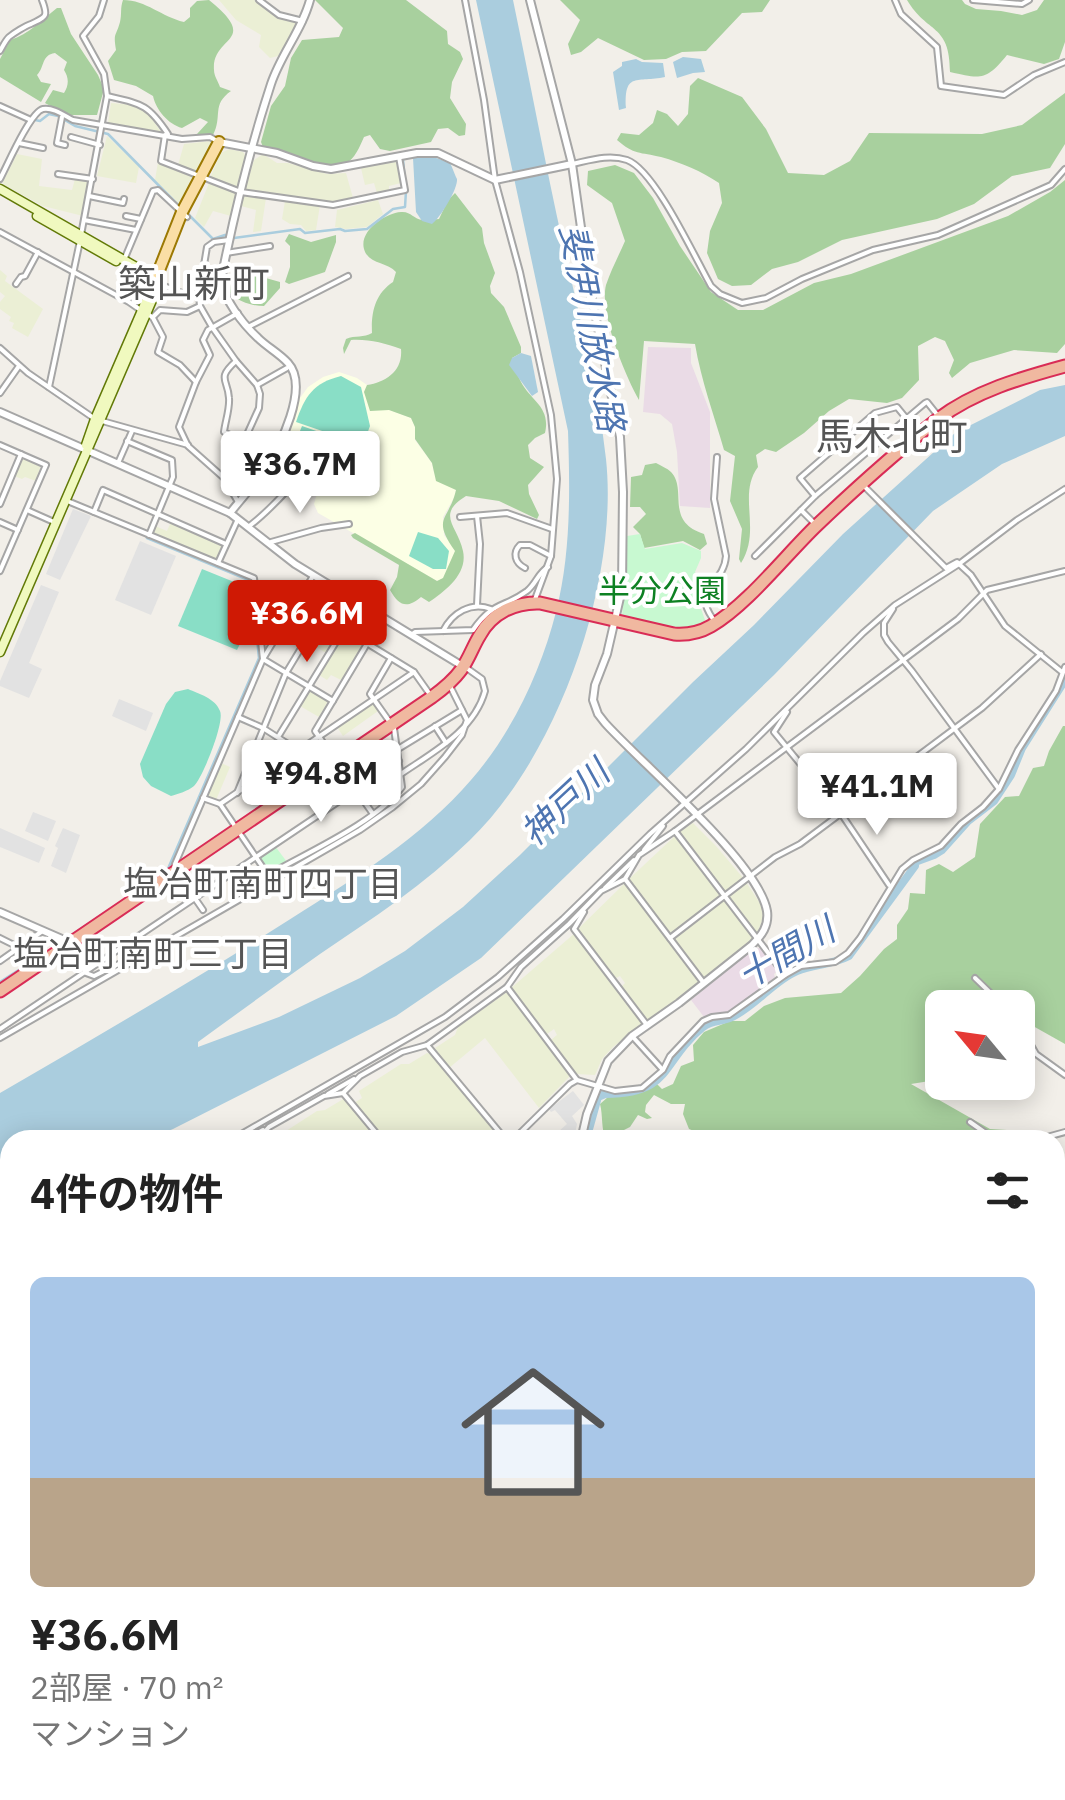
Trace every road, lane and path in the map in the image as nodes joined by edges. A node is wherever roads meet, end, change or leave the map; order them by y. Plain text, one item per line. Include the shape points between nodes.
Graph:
1 (42, 0) edge
2 (104, 0) edge
3 (259, 0) edge
4 (310, 0) edge
5 (464, 0) edge
6 (530, 0) edge
7 (894, 0) edge
8 (973, 0) edge
9 (1029, 0) edge
10 (303, 21) junction
11 (0, 51) edge
12 (1065, 62) edge
13 (107, 96) junction
14 (0, 106) edge
15 (63, 114) junction
16 (31, 120) junction
17 (104, 125) junction
18 (168, 136) junction
19 (71, 138) dead end
20 (219, 142) junction
21 (19, 143) junction
22 (100, 144) junction
23 (65, 145) dead end
24 (43, 148) dead end
25 (252, 149) junction
26 (398, 156) junction
27 (0, 163) edge
28 (572, 164) junction
29 (6, 166) junction
30 (1065, 169) edge
31 (58, 174) dead end
32 (202, 176) junction
33 (0, 179) edge
34 (92, 179) junction
35 (499, 179) junction
36 (0, 192) edge
37 (241, 192) junction
38 (89, 196) junction
39 (124, 199) dead end
40 (185, 215) junction
41 (126, 216) dead end
42 (141, 219) junction
43 (84, 220) junction
44 (136, 230) junction
45 (0, 232) edge
46 (80, 238) junction
47 (229, 240) junction
48 (270, 246) dead end
49 (38, 252) junction
50 (226, 254) junction
51 (124, 260) junction
52 (73, 271) junction
53 (348, 276) dead end
54 (156, 281) junction
55 (16, 284) dead end
56 (199, 295) junction
57 (200, 306) junction
58 (238, 313) junction
59 (147, 314) junction
60 (212, 327) junction
61 (248, 327) junction
62 (0, 348) edge
63 (236, 362) junction
64 (19, 366) junction
65 (291, 366) junction
66 (1065, 366) edge
67 (196, 382) junction
68 (2, 384) edge
69 (256, 385) junction
70 (49, 387) junction
71 (0, 393) edge
72 (0, 412) edge
73 (906, 418) junction
74 (940, 418) junction
75 (98, 420) junction
76 (132, 429) junction
77 (127, 441) junction
78 (244, 441) junction
79 (0, 445) edge
80 (188, 446) junction
81 (86, 450) junction
82 (21, 454) junction
83 (273, 456) junction
84 (717, 457) dead end
85 (118, 463) junction
86 (264, 470) junction
87 (281, 479) junction
88 (169, 485) junction
89 (865, 486) junction
90 (1065, 489) edge
91 (269, 490) dead end
92 (815, 496) junction
93 (65, 500) junction
94 (238, 502) junction
95 (0, 504) edge
96 (26, 510) junction
97 (800, 510) junction
98 (94, 512) junction
99 (158, 513) junction
100 (230, 513) junction
101 (477, 516) junction
102 (460, 517) dead end
103 (238, 519) junction
104 (0, 522) edge
105 (55, 523) junction
106 (349, 524) dead end
107 (816, 526) junction
108 (248, 528) junction
109 (18, 530) junction
110 (554, 530) junction
111 (149, 535) junction
112 (226, 544) junction
113 (268, 544) junction
114 (551, 556) junction
115 (755, 556) dead end
116 (218, 563) junction
117 (960, 564) junction
118 (548, 567) junction
119 (525, 568) dead end
120 (0, 571) edge
121 (1065, 571) edge
122 (314, 575) junction
123 (983, 593) junction
124 (298, 601) junction
125 (536, 603) junction
126 (895, 605) junction
127 (477, 606) junction
128 (491, 609) junction
129 (321, 616) junction
130 (384, 617) junction
131 (612, 620) junction
132 (716, 623) junction
133 (344, 629) junction
134 (442, 631) junction
135 (412, 634) junction
136 (368, 643) junction
137 (0, 652) edge
138 (1041, 654) junction
139 (391, 658) junction
140 (263, 659) junction
141 (903, 660) junction
142 (464, 667) junction
143 (1064, 670) edge
144 (414, 672) junction
145 (286, 673) junction
146 (449, 684) junction
147 (310, 686) junction
148 (432, 697) junction
149 (374, 700) junction
150 (333, 701) junction
151 (792, 704) junction
152 (463, 710) junction
153 (238, 718) junction
154 (467, 723) junction
155 (391, 725) junction
156 (435, 726) junction
157 (263, 728) junction
158 (953, 728) junction
159 (320, 737) junction
160 (278, 738) junction
161 (446, 743) junction
162 (787, 746) junction
163 (398, 750) junction
164 (299, 751) junction
165 (399, 761) junction
166 (337, 762) junction
167 (401, 774) junction
168 (1000, 789) junction
169 (356, 791) junction
170 (237, 793) junction
171 (203, 798) junction
172 (683, 801) junction
173 (220, 804) junction
174 (840, 812) junction
175 (372, 814) junction
176 (696, 816) junction
177 (666, 821) junction
178 (237, 830) junction
179 (676, 831) junction
180 (639, 855) junction
181 (256, 858) junction
182 (176, 872) junction
183 (750, 877) junction
184 (625, 878) junction
185 (890, 886) junction
186 (601, 892) junction
187 (724, 896) junction
188 (195, 900) junction
189 (588, 905) junction
190 (202, 910) dead end
191 (0, 912) edge
192 (574, 929) junction
193 (42, 930) junction
194 (0, 938) edge
195 (670, 938) junction
196 (552, 939) junction
197 (758, 940) junction
198 (68, 945) junction
199 (19, 948) junction
200 (140, 957) junction
201 (0, 961) edge
202 (86, 973) junction
203 (785, 975) junction
204 (975, 978) dead end
205 (703, 982) junction
206 (506, 987) junction
207 (987, 990) edge
208 (0, 992) edge
209 (646, 1025) junction
210 (0, 1029) edge
211 (632, 1036) junction
212 (0, 1038) edge
213 (427, 1045) junction
214 (1035, 1052) edge
215 (663, 1070) junction
216 (1065, 1075) edge
217 (360, 1076) junction
218 (577, 1080) junction
219 (598, 1086) junction
220 (343, 1093) junction
221 (324, 1096) junction
222 (970, 1122) dead end
223 (269, 1126) junction
224 (248, 1130) edge
225 (262, 1130) edge
226 (265, 1130) edge
227 (374, 1130) edge
228 (501, 1130) edge
229 (521, 1130) edge
230 (583, 1130) edge
231 (981, 1130) edge

1 - 11 street via 42,20 9,37
2 - 13 street via 83,36 104,74
3 - 10 street
4 - 10 street
5 - 35 street
6 - 28 street
7 - 12 street via 937,47 941,86 1004,95
8 - 9 street
10 - 25 street via 271,82
13 - 17 street
13 - 18 street via 152,112
14 - 16 street
15 - 16 street via 43,109
15 - 17 street
15 - 23 street via 57,143
16 - 21 street
17 - 18 street
17 - 22 street
18 - 20 street
18 - 32 street via 161,161
19 - 22 street
20 - 25 street
20 - 32 main road
21 - 24 street
21 - 29 street
22 - 34 street
25 - 26 street via 331,169
25 - 37 street
26 - 35 street via 438,153
26 - 37 street via 401,192 333,205
27 - 29 street
28 - 30 street via 612,157 636,164 711,286 742,303 874,250 938,235 1051,185
28 - 35 street
28 - 131 street via 620,437 624,563
29 - 33 street
31 - 34 street
32 - 37 street
32 - 40 main road
34 - 38 street
35 - 110 street via 551,415
36 - 46 main road
37 - 47 street
38 - 39 street
38 - 43 street
40 - 42 street via 156,189
40 - 54 main road
41 - 42 street
42 - 44 street
43 - 44 street
43 - 46 street
44 - 51 street
45 - 49 street
46 - 51 main road
46 - 52 street
46 - 54 main road
47 - 50 street
47 - 56 street via 207,247
48 - 50 street
49 - 52 street
49 - 55 street
50 - 58 street via 221,280
51 - 54 main road
52 - 59 street
52 - 70 street
53 - 61 street
54 - 56 street
54 - 59 main road
56 - 57 street
57 - 59 street
57 - 60 street
58 - 60 street
58 - 61 street
59 - 67 street via 162,337 158,352
59 - 75 main road
60 - 63 street
60 - 67 street via 203,340 210,355
61 - 65 street
62 - 64 street
63 - 69 street
63 - 78 street via 224,382 224,432
64 - 68 street
64 - 70 street
65 - 69 street
65 - 83 street via 297,390
66 - 74 highway via 997,387
67 - 80 street via 178,427
68 - 71 street
69 - 78 street via 259,408
70 - 75 street
72 - 81 street
73 - 74 street via 927,402
73 - 92 street
73 - 92 street via 896,407 875,413 800,478
74 - 89 highway
75 - 76 street
75 - 81 main road
76 - 77 street
76 - 80 street
77 - 85 street
77 - 88 street via 172,460
78 - 83 street
79 - 82 street
80 - 94 street via 224,478
81 - 85 street
81 - 93 main road
82 - 95 street
82 - 96 street via 46,465
83 - 86 street
84 - 132 street via 714,499 726,564 704,597
85 - 88 street
86 - 87 street
86 - 94 street
87 - 91 street
87 - 108 street via 296,484
88 - 99 street
88 - 100 street
89 - 107 highway
89 - 117 street via 946,568
90 - 117 street
92 - 97 street
93 - 98 street
93 - 105 main road
94 - 100 street
96 - 105 street
96 - 109 street
97 - 107 street
97 - 115 street
98 - 99 street via 104,490
98 - 111 street
99 - 111 street
99 - 112 street
100 - 103 street
101 - 102 street
101 - 110 street via 507,513
101 - 127 street
103 - 108 street
103 - 112 street
104 - 109 street
105 - 137 main road
106 - 113 street
107 - 132 highway
108 - 113 street
109 - 120 street
110 - 114 street
111 - 116 street
112 - 116 street
113 - 122 street
114 - 118 street
114 - 119 street via 520,544 516,558
116 - 140 street via 254,578
117 - 123 street
117 - 126 street
118 - 125 street
118 - 128 street via 526,592
121 - 123 street
122 - 124 street
122 - 130 street
123 - 138 street via 1006,626
123 - 141 street
124 - 129 street
124 - 140 street
125 - 131 highway
125 - 142 highway via 515,606 489,622
126 - 141 street via 884,635
126 - 151 street
127 - 128 street
127 - 134 street via 453,615
128 - 134 street via 473,630
129 - 133 street
129 - 145 street
130 - 135 street
130 - 136 street
131 - 132 highway via 683,635
131 - 172 street via 594,685 598,714
133 - 136 street
133 - 147 street
134 - 135 street
135 - 142 street
136 - 139 street
136 - 150 street
138 - 143 street
138 - 158 street
139 - 144 street
139 - 149 street via 370,694
140 - 145 street
140 - 153 street
141 - 158 street
141 - 162 street
142 - 146 highway
142 - 154 street via 482,679 485,691
143 - 168 street
144 - 148 street
144 - 149 street
145 - 147 street
145 - 157 street
146 - 148 highway
146 - 152 street
147 - 150 street
147 - 160 street
148 - 155 highway
149 - 155 street
149 - 159 street
150 - 159 street via 315,731
151 - 162 street via 774,732
151 - 172 street
152 - 154 street
152 - 156 street
153 - 157 street
153 - 171 street
154 - 161 street
154 - 200 street via 421,784 360,830
155 - 163 street
155 - 166 highway
156 - 161 street
156 - 163 street
157 - 160 street
157 - 170 street
158 - 168 street
158 - 174 street
159 - 164 street
159 - 166 street
160 - 164 street
161 - 167 street
162 - 174 street
162 - 176 street
163 - 165 street
164 - 170 street
165 - 167 street
165 - 169 street
166 - 169 street
166 - 178 highway
167 - 175 street via 394,798
168 - 185 street via 941,846 907,864
169 - 175 street
169 - 181 street
170 - 173 street
171 - 173 street
171 - 182 street
172 - 176 street
172 - 177 street
173 - 178 street
174 - 183 street
174 - 185 street
175 - 181 street via 268,875
176 - 179 street
176 - 183 street
177 - 180 street
177 - 224 street via 498,977 445,1017
178 - 181 street
178 - 182 highway
179 - 180 street
179 - 187 street
180 - 184 street
180 - 186 street
181 - 188 street
182 - 188 street
182 - 198 highway
183 - 187 street
183 - 197 street via 767,911
184 - 186 street
184 - 195 street
185 - 203 street via 848,954
186 - 189 street
187 - 195 street
187 - 197 street
188 - 190 street
188 - 202 street
189 - 192 street
189 - 196 street
191 - 193 street
192 - 196 street
192 - 209 street
193 - 198 street
193 - 199 street
194 - 199 street
195 - 205 street
196 - 206 street
197 - 203 street
197 - 205 street
198 - 202 street
198 - 208 highway
199 - 201 street
200 - 202 street via 94,976
200 - 212 street
202 - 210 street
203 - 215 street via 729,1016 703,1020
204 - 207 street
205 - 209 street
206 - 213 street
206 - 218 street
209 - 211 street
211 - 215 street
211 - 219 street via 608,1061
213 - 217 street
213 - 228 street
214 - 216 street
215 - 219 street via 642,1088
217 - 220 street
217 - 221 street
218 - 219 street
218 - 229 street
219 - 230 street
220 - 221 street
220 - 227 street
221 - 223 street
222 - 231 street
223 - 225 street
223 - 226 street

